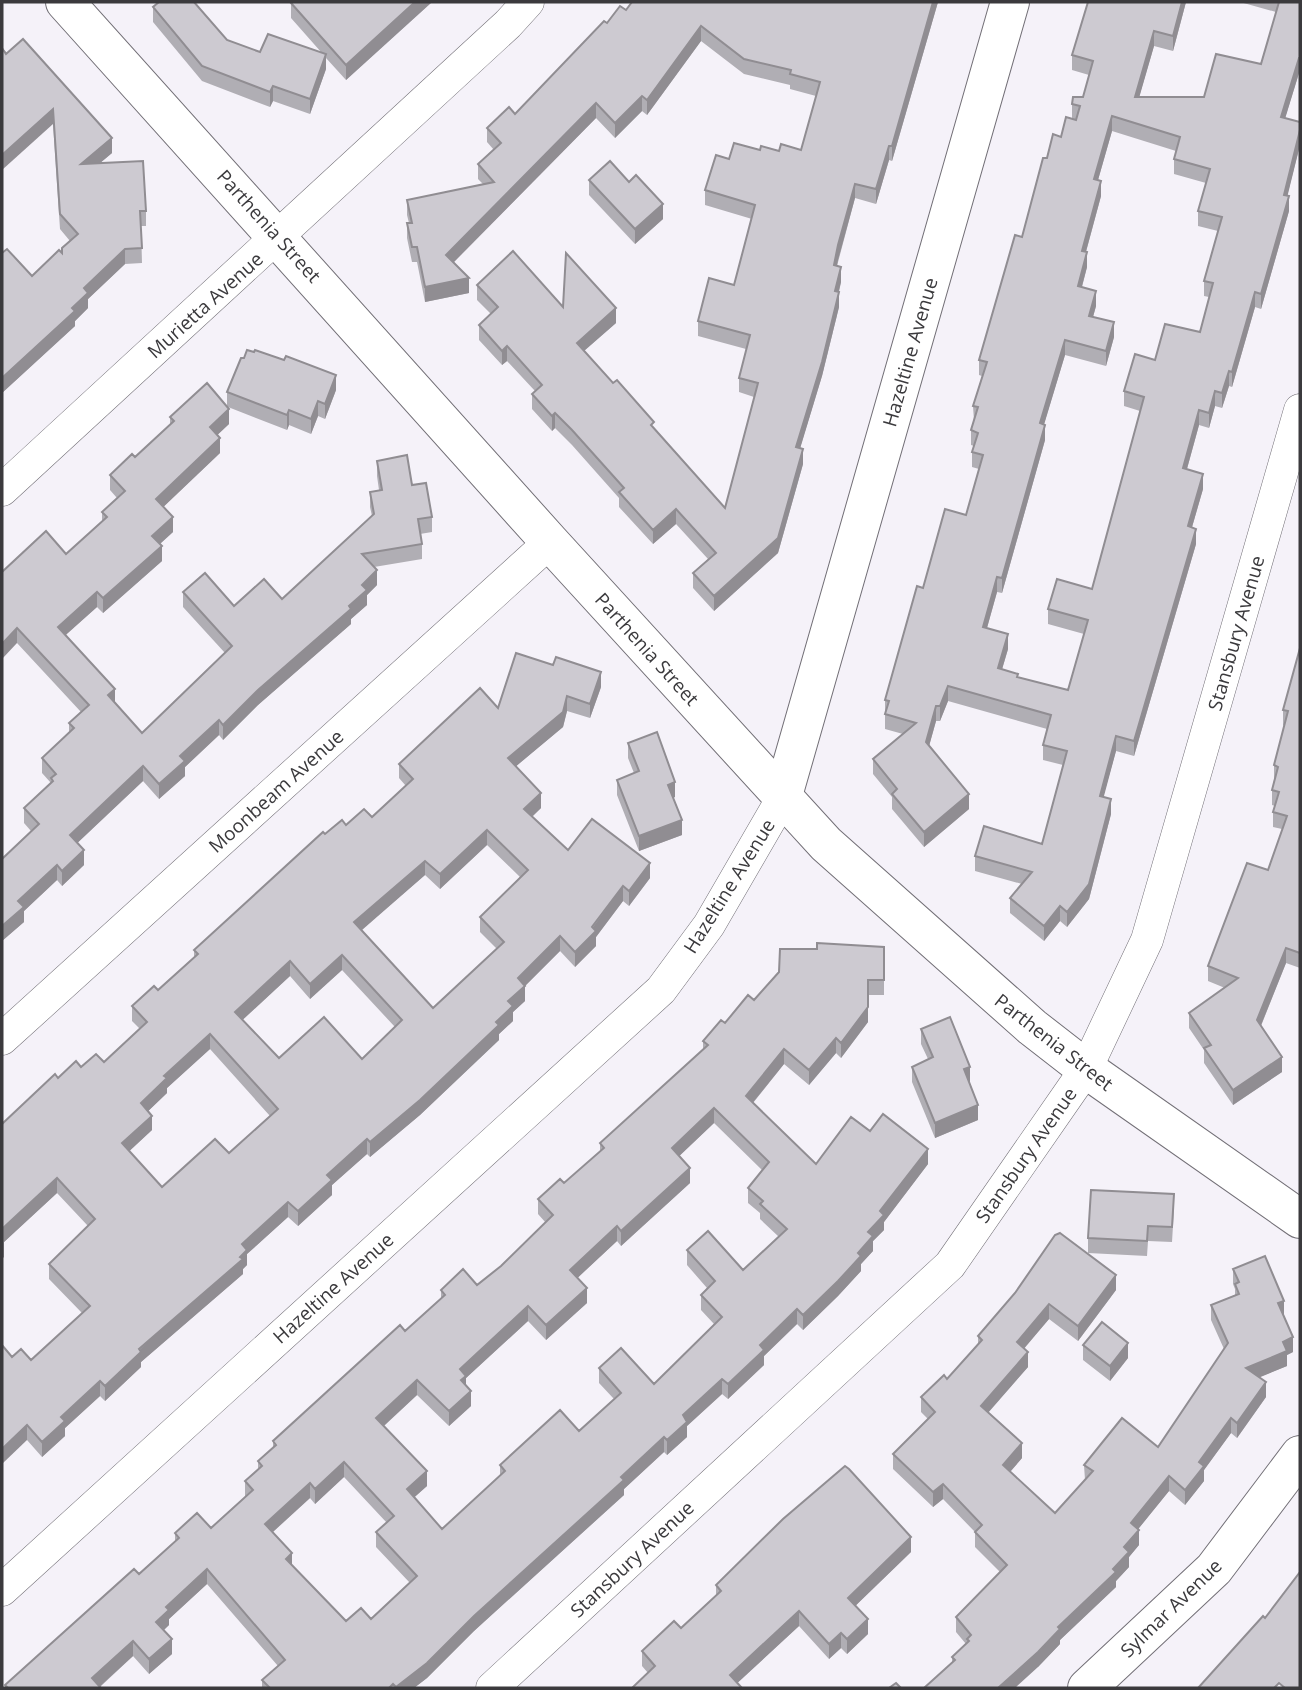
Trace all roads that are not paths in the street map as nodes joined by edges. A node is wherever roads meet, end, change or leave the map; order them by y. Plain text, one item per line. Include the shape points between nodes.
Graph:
1 (65, 2) edge
2 (528, 2) edge
3 (1010, 2) edge
4 (279, 237) junction
5 (1300, 410) edge
6 (2, 490) edge
7 (550, 542) junction
8 (782, 799) junction
9 (2, 1039) edge
10 (1086, 1069) junction
11 (1300, 1219) edge
12 (1300, 1455) edge
13 (2, 1590) edge
14 (492, 1688) edge
15 (1087, 1688) edge

1 - 4 street, Parthenia Street
2 - 4 street, Murietta Avenue
3 - 8 street, Hazeltine Avenue
4 - 6 street, Murietta Avenue
4 - 7 street, Parthenia Street
5 - 10 street, Stansbury Avenue via 1147,940
7 - 8 street, Parthenia Street
7 - 9 street, Moonbeam Avenue
8 - 10 street, Parthenia Street via 968,973
8 - 13 street, Hazeltine Avenue via 709,925 661,989
10 - 11 street, Parthenia Street
10 - 14 street, Stansbury Avenue via 950,1265
12 - 15 street, Sylmar Avenue via 1214,1569

